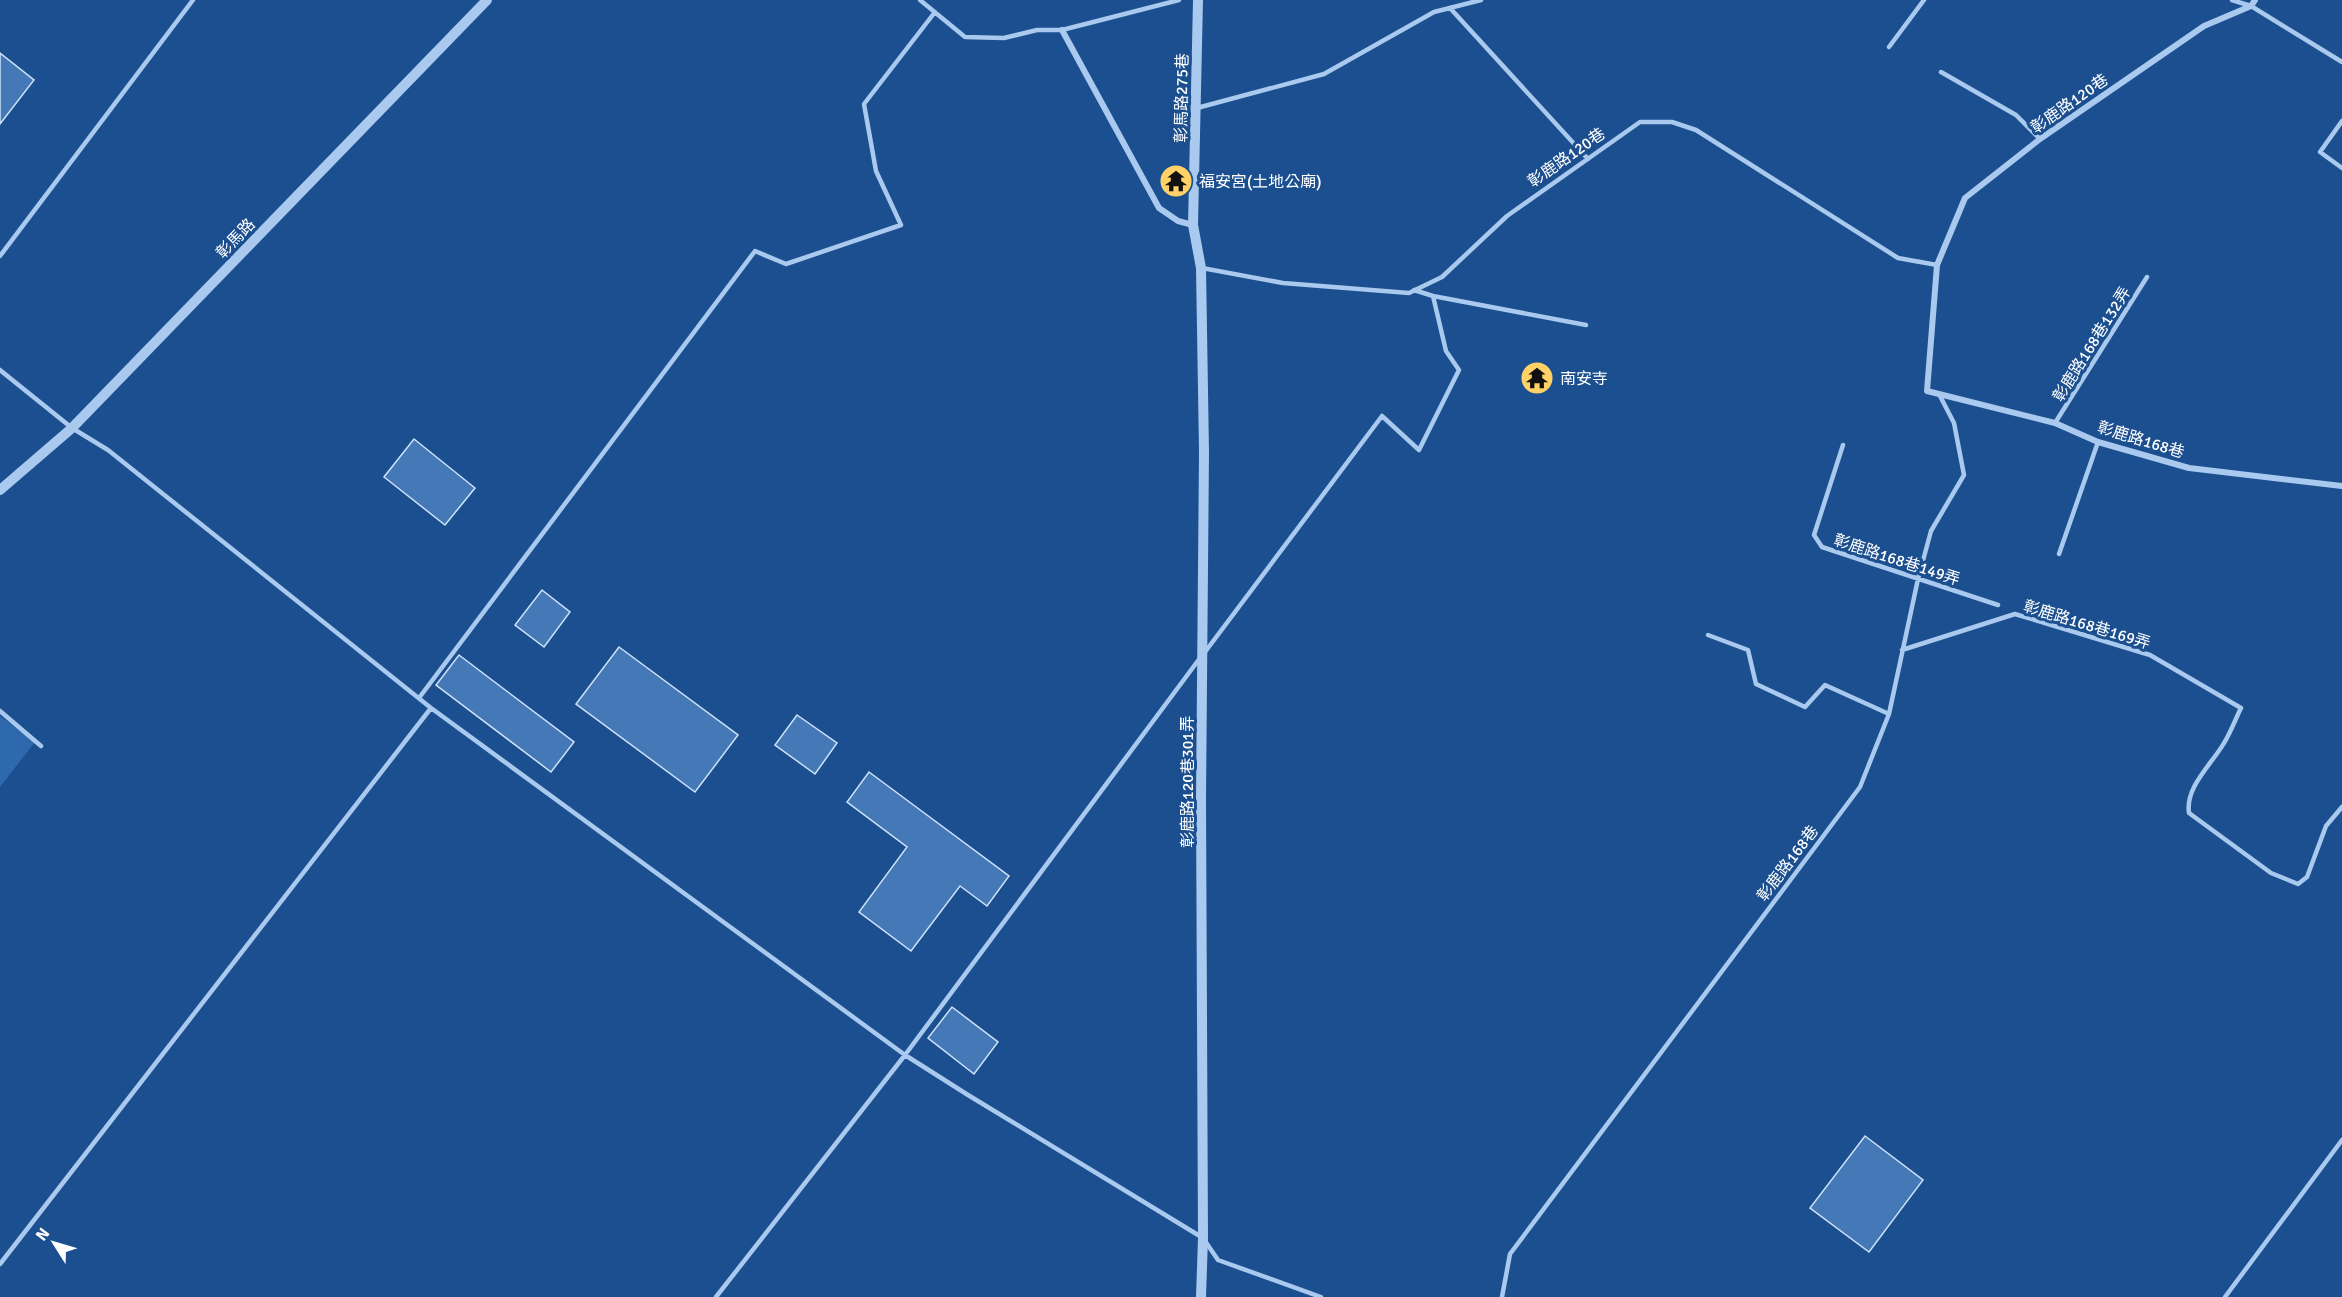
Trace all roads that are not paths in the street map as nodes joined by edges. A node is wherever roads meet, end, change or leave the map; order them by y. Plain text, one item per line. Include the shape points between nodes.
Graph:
1 (194, 0) edge
2 (487, 0) edge
3 (920, 0) edge
4 (1179, 0) edge
5 (1198, 0) edge
6 (1481, 0) edge
7 (1924, 0) edge
8 (2232, 0) edge
9 (2253, 3) edge
10 (1450, 8) junction
11 (935, 12) junction
12 (1062, 30) junction
13 (1889, 47) dead end
14 (2342, 62) edge
15 (1941, 72) dead end
16 (1195, 109) junction
17 (2342, 121) edge
18 (2040, 139) junction
19 (1588, 159) junction
20 (2342, 168) edge
21 (1193, 225) junction
22 (0, 256) edge
23 (1937, 265) junction
24 (1201, 268) junction
25 (2147, 277) dead end
26 (1414, 290) junction
27 (1433, 296) junction
28 (1586, 325) dead end
29 (0, 369) edge
30 (1927, 391) joint
31 (1939, 393) junction
32 (2055, 423) junction
33 (72, 428) junction
34 (2097, 442) junction
35 (1843, 445) dead end
36 (2342, 486) edge
37 (0, 490) edge
38 (2059, 554) dead end
39 (1918, 579) junction
40 (1998, 605) dead end
41 (1708, 635) dead end
42 (1902, 650) junction
43 (1202, 656) junction
44 (419, 698) junction
45 (431, 708) junction
46 (0, 711) edge
47 (1889, 714) junction
48 (41, 746) dead end
49 (2342, 807) edge
50 (905, 1055) junction
51 (2342, 1140) edge
52 (1203, 1238) junction
53 (0, 1263) edge
54 (716, 1297) edge
55 (1201, 1297) edge
56 (1321, 1297) edge
57 (1502, 1297) edge
58 (2225, 1297) edge

1 - 22 lane
2 - 33 street, 彰馬路
3 - 11 lane
4 - 12 lane
5 - 16 street, 彰馬路275巷
6 - 10 lane
7 - 13 lane
8 - 9 lane
9 - 14 lane
9 - 18 street, 彰鹿路120巷 via 2204,26
10 - 16 lane via 1434,12 1324,74
10 - 19 lane
11 - 12 lane via 965,37 1004,38 1037,30
11 - 44 lane via 864,104 876,171 901,225 786,264 754,251
12 - 21 street via 1159,208 1178,221
15 - 18 lane via 2016,115
16 - 21 street, 彰馬路275巷
17 - 20 lane via 2320,152
18 - 23 street, 彰鹿路120巷 via 1965,198
19 - 23 lane, 彰鹿路120巷 via 1640,122 1672,122 1696,130 1898,258
19 - 26 lane, 彰鹿路120巷 via 1507,216 1442,277
21 - 24 street, 彰馬路275巷
23 - 30 street, 彰鹿路120巷
24 - 26 lane, 彰鹿路120巷 via 1283,284 1409,293
24 - 43 street, 彰鹿路120巷301弄
25 - 32 lane, 彰鹿路168巷132弄
26 - 27 lane
27 - 28 lane
27 - 43 lane via 1446,351 1459,370 1419,450 1382,416
29 - 33 lane
30 - 31 street, 彰鹿路168巷
31 - 32 street, 彰鹿路168巷
31 - 39 lane, 彰鹿路168巷 via 1954,423 1964,475 1931,531
32 - 34 street, 彰鹿路168巷
33 - 37 street, 彰馬路
33 - 44 lane via 108,450
34 - 36 street, 彰鹿路168巷 via 2189,468
34 - 38 lane
35 - 39 lane, 彰鹿路168巷149弄 via 1814,535 1816,541 1822,547
39 - 40 lane, 彰鹿路168巷149弄
39 - 42 lane, 彰鹿路168巷
41 - 47 lane via 1748,650 1756,684 1804,707 1825,685
42 - 47 lane, 彰鹿路168巷
42 - 49 lane, 彰鹿路168巷169弄 via 2014,614 2150,655 2241,708 2225,742 2187,802 2189,813 2271,873 2298,884 2307,877 2326,826
43 - 50 lane
43 - 52 street, 彰鹿路120巷301弄
44 - 45 lane
45 - 50 lane
45 - 53 lane
46 - 48 lane
47 - 57 lane, 彰鹿路168巷 via 1860,787 1510,1254
50 - 52 lane
50 - 54 lane
51 - 58 lane
52 - 55 street, 彰鹿路120巷301弄
52 - 56 lane via 1218,1260

